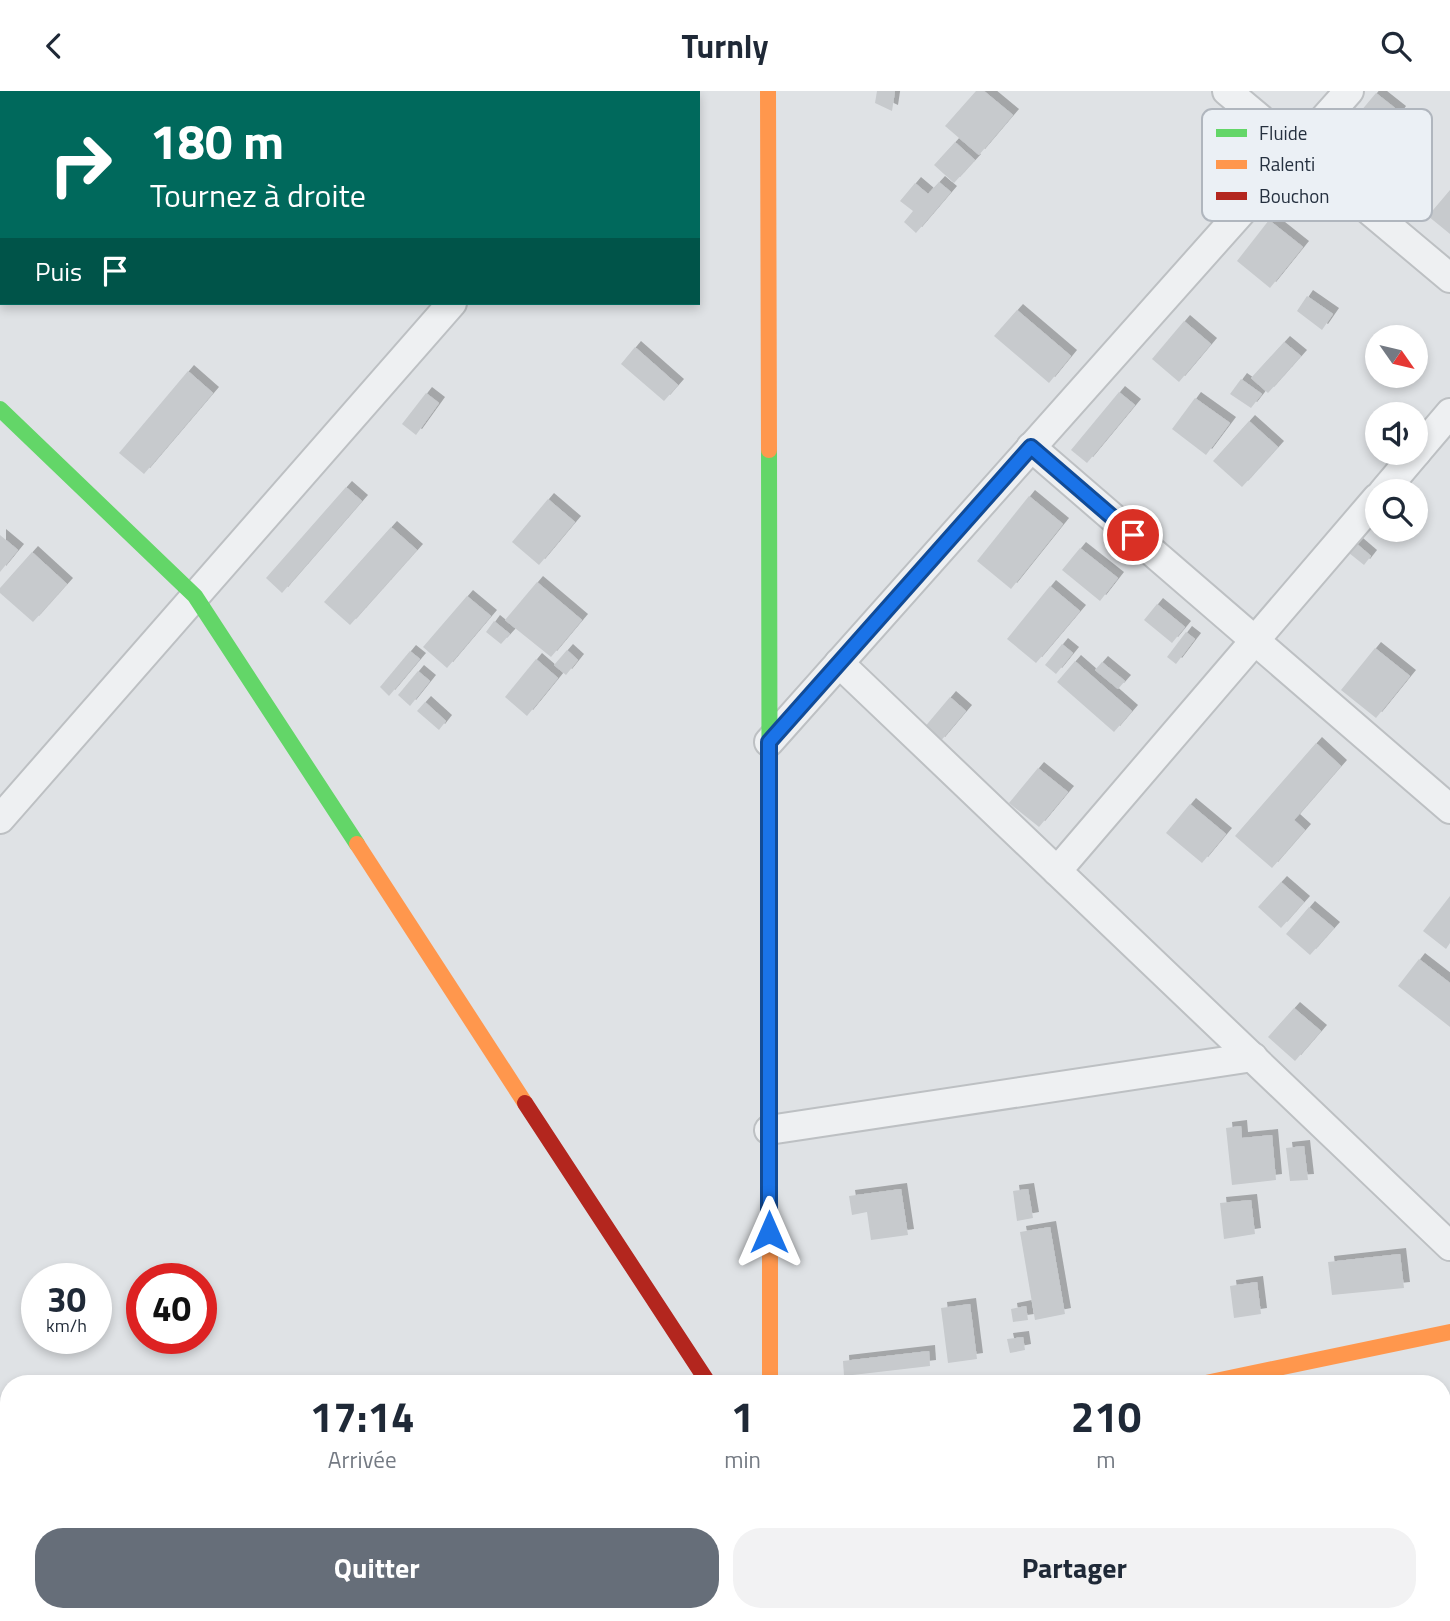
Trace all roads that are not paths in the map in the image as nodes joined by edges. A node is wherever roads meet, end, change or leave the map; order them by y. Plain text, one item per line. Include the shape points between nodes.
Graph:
1 (768, 91) edge
2 (1227, 91) edge
3 (1349, 91) edge
4 (1249, 109) edge
5 (1333, 109) edge
6 (1233, 221) edge
7 (1382, 221) edge
8 (1450, 278) edge
9 (450, 305) edge
10 (0, 409) edge
11 (1450, 413) edge
12 (1428, 439) edge
13 (1031, 447) junction
14 (1406, 465) edge
15 (1393, 479) edge
16 (1365, 512) edge
17 (195, 596) junction
18 (1255, 640) junction
19 (839, 663) junction
20 (769, 742) junction
21 (1450, 809) edge
22 (0, 818) edge
23 (1057, 871) junction
24 (1253, 1057) junction
25 (769, 1130) junction
26 (1450, 1246) edge
27 (1450, 1332) edge
28 (703, 1375) edge
29 (770, 1375) edge
30 (1286, 1375) edge

1 - 20 street
2 - 4 street
3 - 5 street
6 - 13 street
7 - 8 street
9 - 17 street
10 - 17 street
11 - 12 street
13 - 18 street
13 - 19 street
14 - 15 street
16 - 18 street
17 - 22 street
17 - 28 street
18 - 21 street
18 - 23 street
19 - 20 street
19 - 23 street
20 - 25 street
23 - 24 street
24 - 25 street
24 - 26 street
25 - 29 street
27 - 30 street

